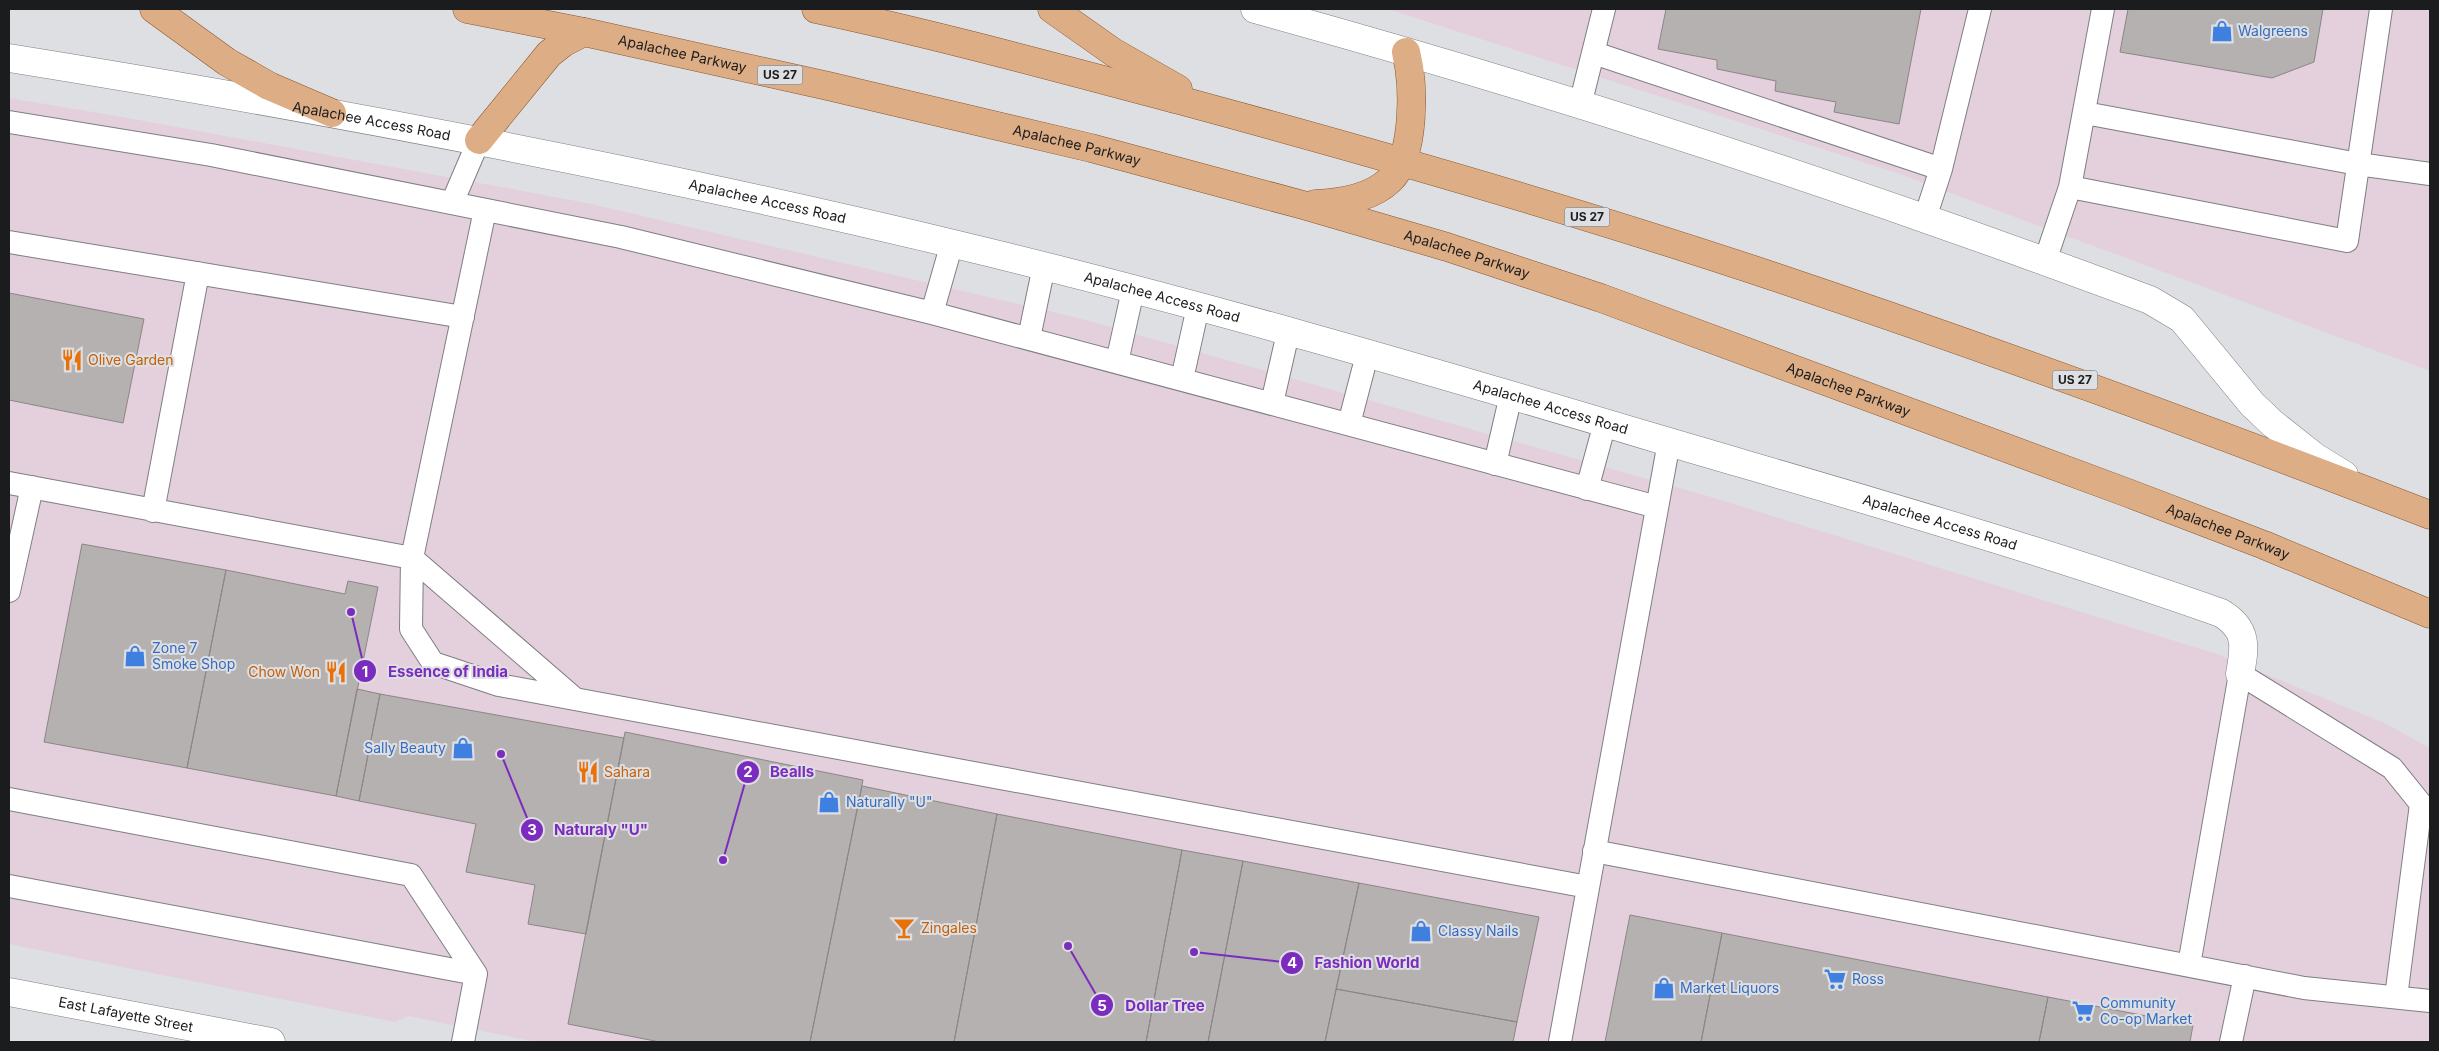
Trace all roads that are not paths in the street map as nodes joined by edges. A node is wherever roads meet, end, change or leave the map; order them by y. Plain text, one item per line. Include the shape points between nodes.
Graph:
1 (154, 9) edge
2 (467, 9) edge
3 (816, 9) edge
4 (1052, 9) edge
5 (1255, 9) edge
6 (1604, 9) edge
7 (1980, 9) edge
8 (2103, 9) edge
9 (2382, 9) edge
10 (584, 32) junction
11 (1406, 52) junction
12 (1594, 53) junction
13 (9, 58) edge
14 (1580, 105) junction
15 (332, 113) junction
16 (2085, 113) junction
17 (1231, 114) junction
18 (9, 122) edge
19 (479, 140) junction
20 (1402, 162) junction
21 (2358, 164) junction
22 (1941, 169) junction
23 (2430, 174) edge
24 (2070, 188) junction
25 (452, 204) junction
26 (1304, 205) junction
27 (485, 210) junction
28 (1925, 218) junction
29 (9, 242) edge
30 (952, 243) junction
31 (2045, 261) junction
32 (1044, 266) junction
33 (198, 273) junction
34 (1133, 290) junction
35 (1198, 307) junction
36 (932, 313) junction
37 (463, 317) junction
38 (1288, 333) junction
39 (1029, 338) junction
40 (1367, 355) junction
41 (1117, 362) junction
42 (1182, 379) junction
43 (1511, 395) junction
44 (1272, 403) junction
45 (1605, 423) junction
46 (1348, 424) junction
47 (1669, 442) junction
48 (1495, 464) junction
49 (9, 483) edge
50 (32, 487) junction
51 (1587, 488) junction
52 (2375, 494) junction
53 (1657, 507) junction
54 (153, 510) junction
55 (2430, 515) edge
56 (412, 558) junction
57 (9, 591) edge
58 (2430, 614) edge
59 (2240, 674) junction
60 (575, 699) junction
61 (9, 800) edge
62 (1594, 851) junction
63 (9, 886) edge
64 (1588, 888) junction
65 (2189, 965) junction
66 (476, 974) junction
67 (2245, 976) junction
68 (9, 992) edge
69 (2396, 997) junction
70 (2430, 1001) edge
71 (271, 1042) edge
72 (463, 1042) edge
73 (1560, 1042) edge
74 (2231, 1042) edge

1 - 15 main road via 240,70
2 - 10 main road, Apalachee Parkway / US 27
3 - 17 main road, US 27
4 - 17 main road via 1138,68
5 - 11 street
6 - 12 lane
7 - 22 lane
8 - 16 lane
9 - 21 lane
10 - 19 main road via 549,54
10 - 26 main road, Apalachee Parkway / US 27 via 1091,148
11 - 14 street
11 - 20 main road via 1411,78 1411,112
12 - 14 lane
12 - 22 lane
13 - 15 street, Apalachee Access Road
14 - 28 street
15 - 19 street, Apalachee Access Road
16 - 21 lane
16 - 24 lane
17 - 20 main road, US 27
18 - 25 lane via 211,155
19 - 25 lane
19 - 30 street, Apalachee Access Road
20 - 26 main road via 1390,180 1368,194 1338,202
20 - 52 main road, US 27 via 1771,275 2130,400
21 - 23 lane
21 - 24 lane via 2347,241
22 - 28 lane
24 - 31 lane
25 - 27 lane
26 - 58 main road, Apalachee Parkway / US 27 via 1456,250 1678,326 2128,492
27 - 36 lane via 621,238
27 - 37 lane
28 - 31 street
29 - 33 lane
30 - 32 street, Apalachee Access Road
30 - 36 lane
31 - 52 street via 2150,300 2182,319 2252,404 2272,423 2315,456
32 - 34 street, Apalachee Access Road
32 - 39 lane
33 - 37 lane
33 - 54 lane
34 - 35 street, Apalachee Access Road
34 - 41 lane
35 - 38 street, Apalachee Access Road
35 - 42 lane
36 - 39 lane
37 - 56 lane
38 - 40 street, Apalachee Access Road
38 - 44 lane
39 - 41 lane
40 - 43 street, Apalachee Access Road
40 - 46 lane
41 - 42 lane
42 - 44 lane
43 - 45 street, Apalachee Access Road
43 - 48 lane
44 - 46 lane
45 - 47 street, Apalachee Access Road
45 - 51 lane
46 - 48 lane
47 - 53 lane
47 - 59 street, Apalachee Access Road via 1858,496 2221,613 2237,624 2241,632 2244,648
48 - 51 lane
49 - 50 lane
50 - 54 lane
50 - 57 lane
51 - 53 lane
52 - 55 main road, US 27
53 - 62 lane
54 - 56 lane
56 - 60 lane
56 - 60 lane via 411,629 433,663 499,685
59 - 65 lane
59 - 69 lane via 2392,768 2421,804
60 - 64 lane
61 - 66 lane via 411,876
62 - 64 lane
62 - 65 lane
63 - 66 lane
64 - 73 lane
65 - 67 lane
66 - 72 lane
67 - 69 lane via 2304,988
67 - 74 lane
68 - 71 street, East Lafayette Street
69 - 70 lane

